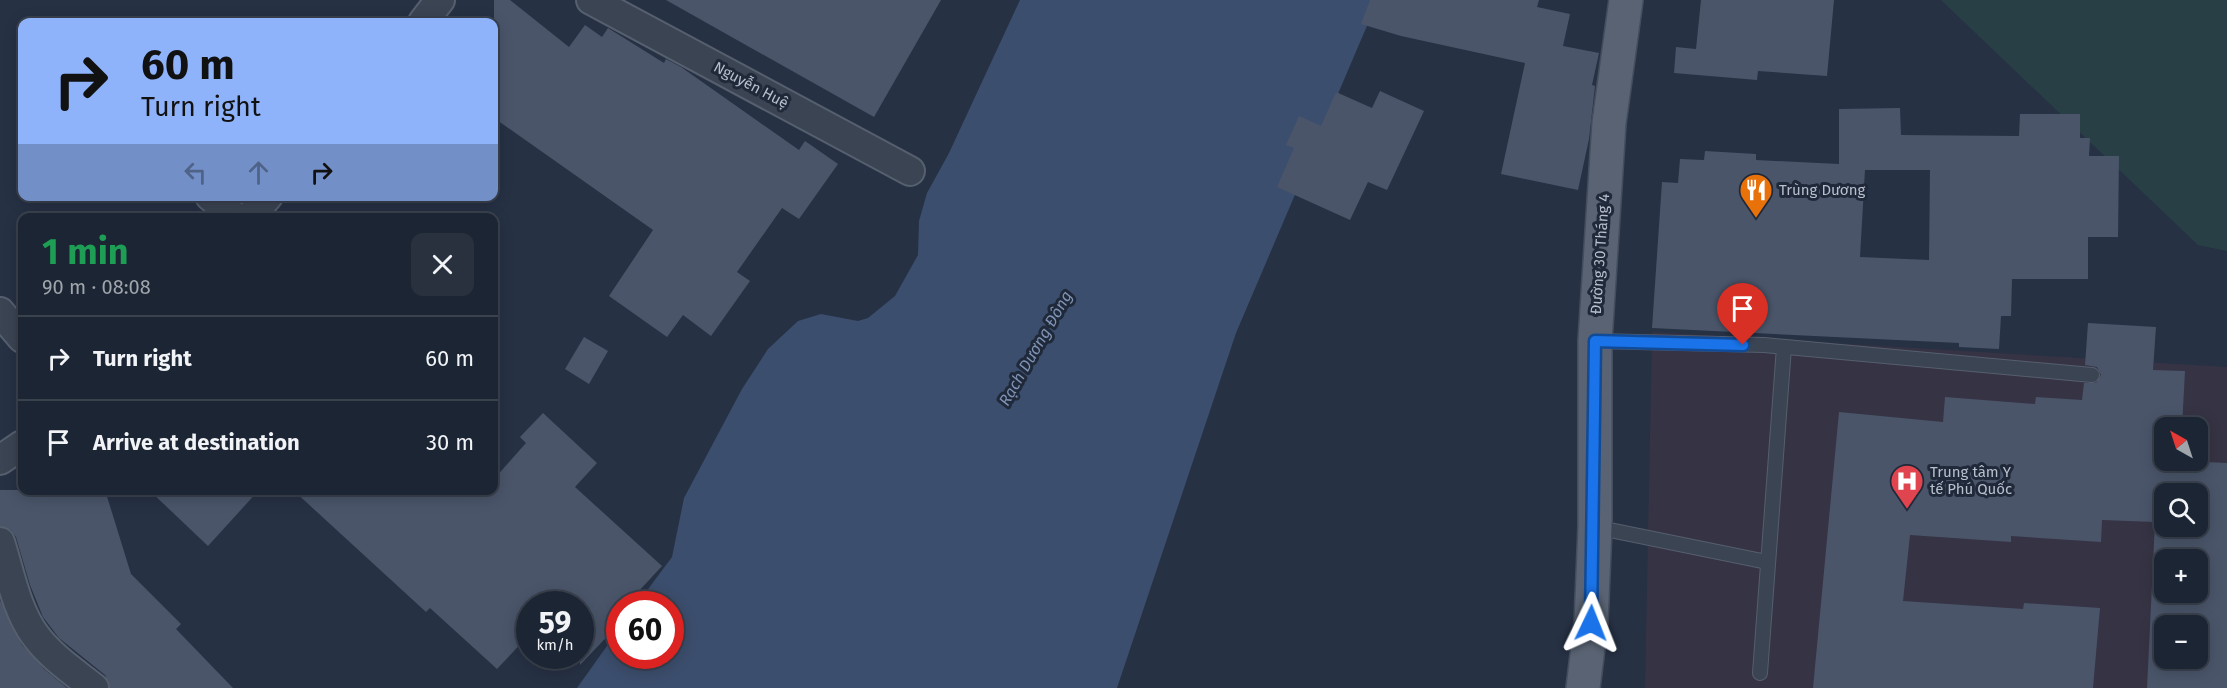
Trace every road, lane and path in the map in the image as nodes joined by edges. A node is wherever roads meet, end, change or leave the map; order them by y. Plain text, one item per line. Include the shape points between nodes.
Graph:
1 (440, 0) edge
2 (591, 0) edge
3 (1626, 0) edge
4 (426, 18) edge
5 (910, 171) dead end
6 (216, 201) edge
7 (264, 201) edge
8 (230, 213) edge
9 (253, 213) edge
10 (0, 312) edge
11 (18, 333) edge
12 (1595, 341) junction
13 (1784, 347) junction
14 (2092, 375) dead end
15 (18, 448) edge
16 (0, 460) edge
17 (1594, 527) junction
18 (0, 542) edge
19 (1767, 562) junction
20 (1760, 673) dead end
21 (94, 688) edge
22 (1584, 688) edge

1 - 4 street
2 - 5 street, Nguyễn Huệ
3 - 12 main road, Đường 30 Tháng 4 via 1609,123
6 - 8 street
7 - 9 street
10 - 11 street
12 - 13 lane
12 - 17 main road, Đường 30 Tháng 4
13 - 14 lane
13 - 19 lane
15 - 16 street
17 - 19 lane
17 - 22 main road, Đường 30 Tháng 4
18 - 21 street via 22,611 34,634
19 - 20 lane

